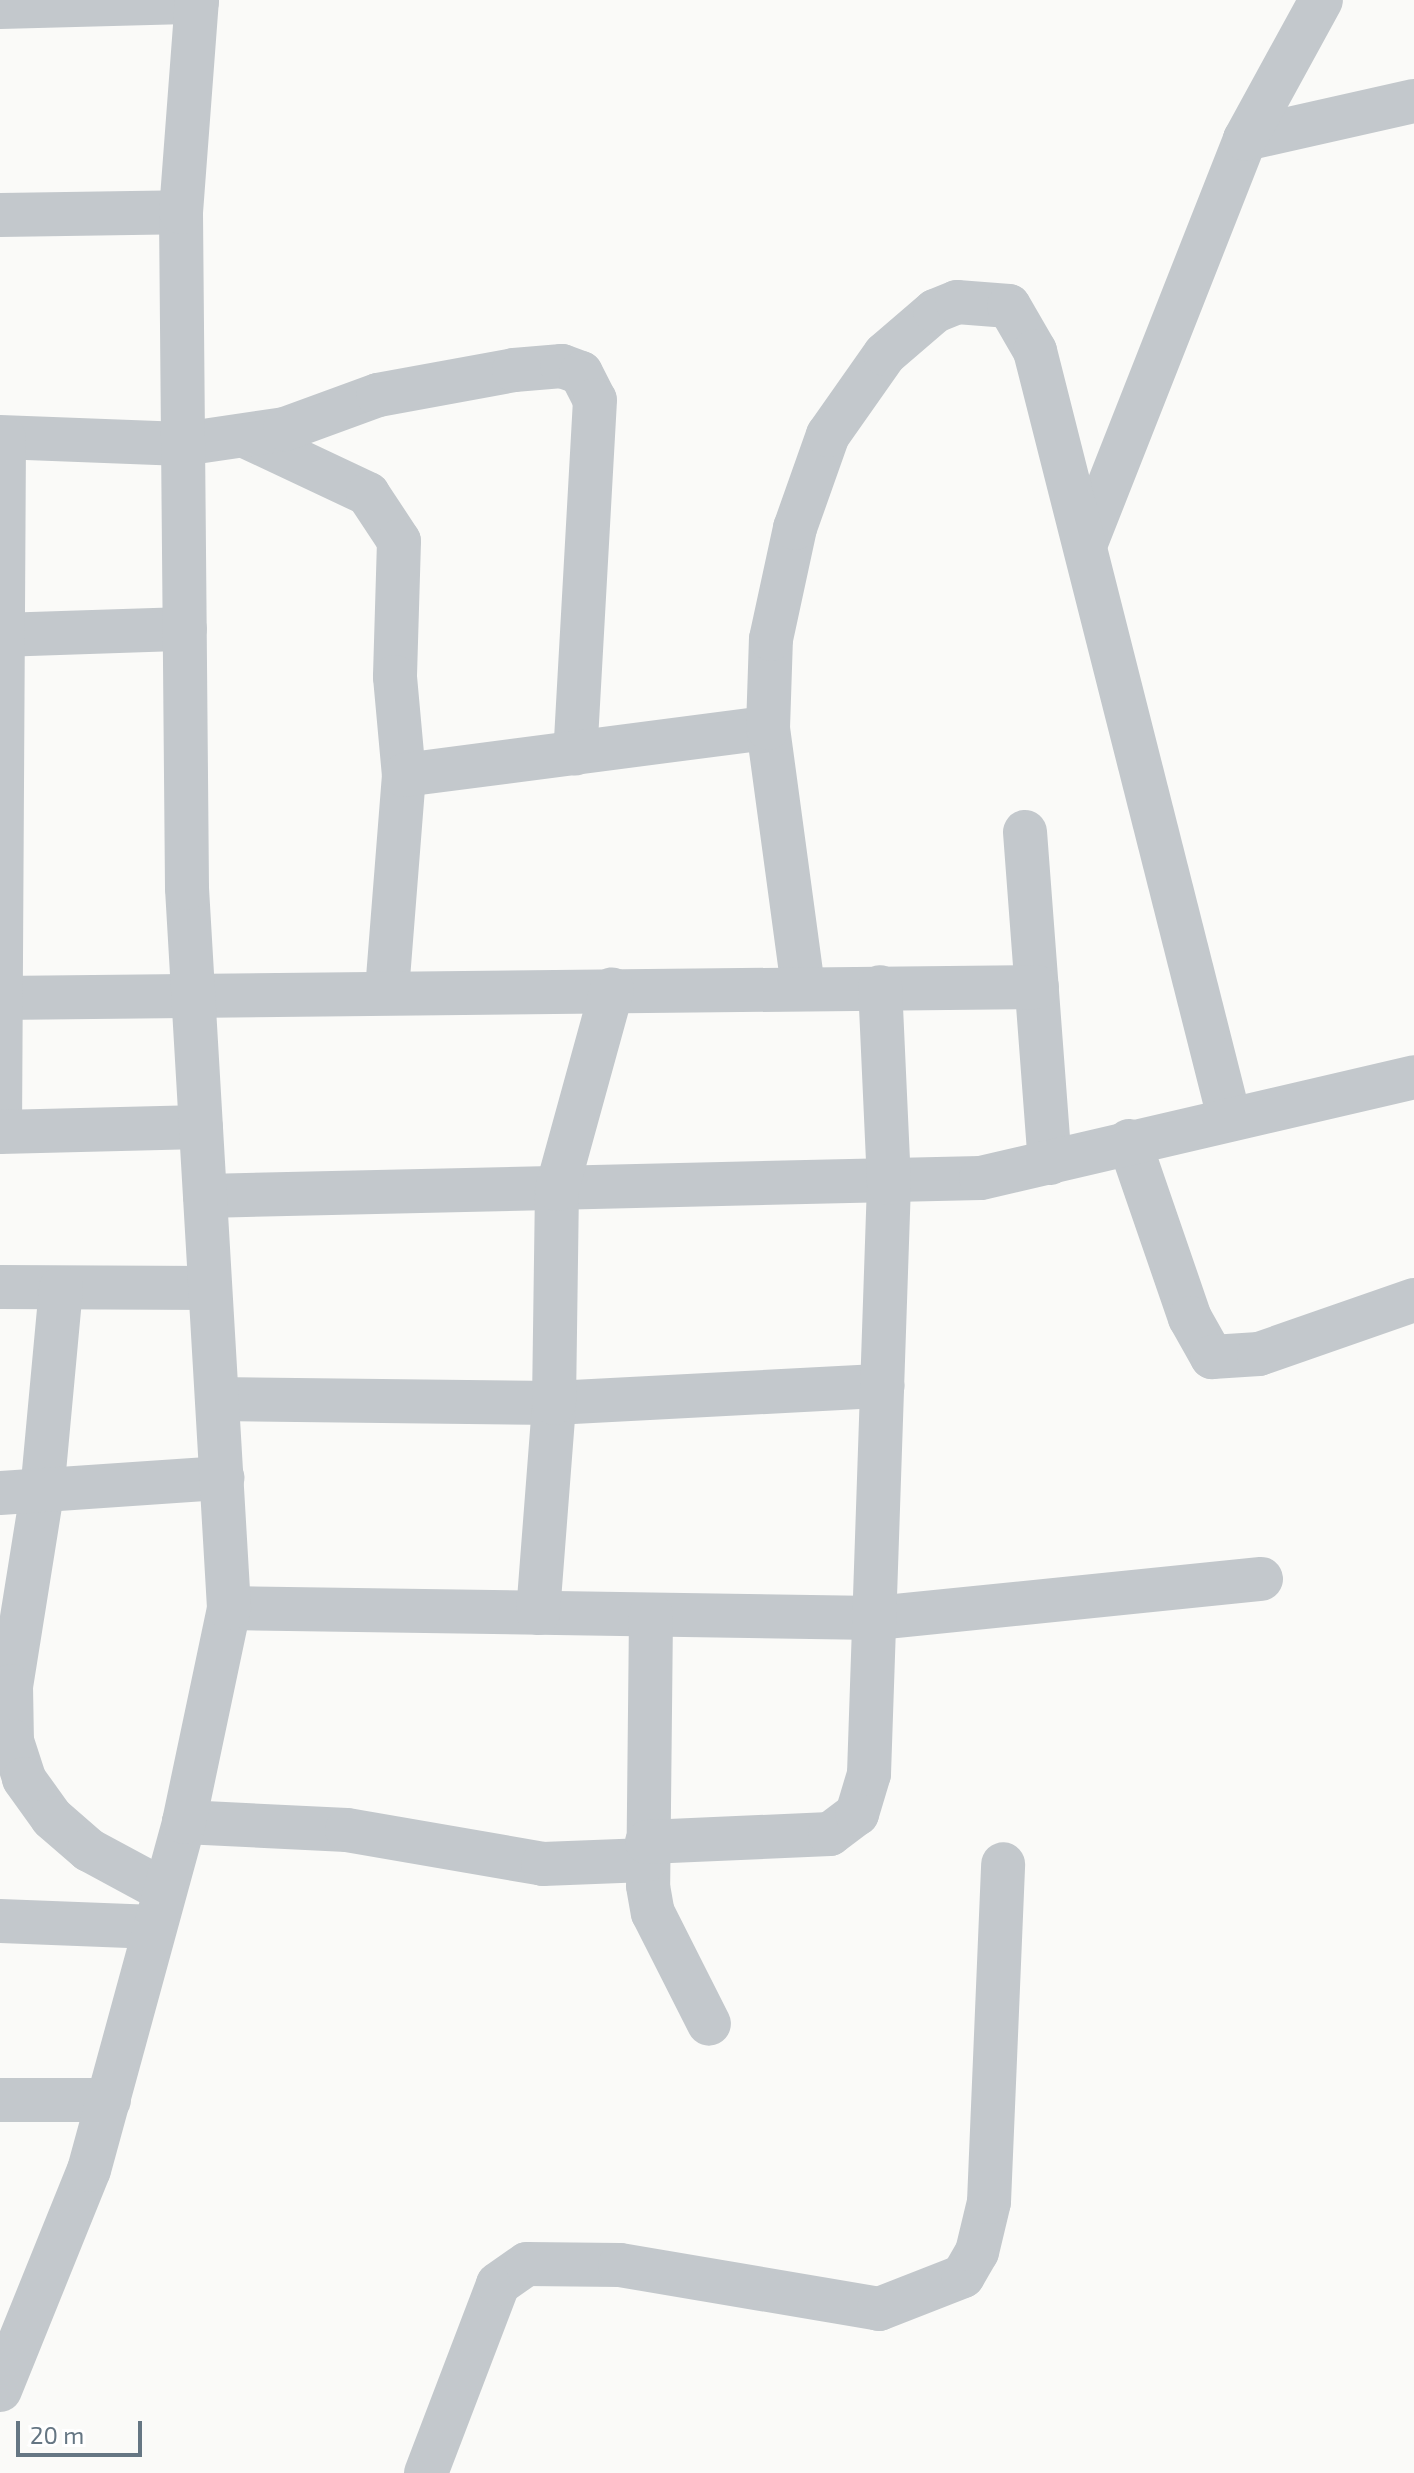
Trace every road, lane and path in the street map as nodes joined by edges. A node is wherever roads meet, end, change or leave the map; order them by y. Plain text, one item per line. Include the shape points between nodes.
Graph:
1 (1321, 0) edge
2 (197, 1) edge
3 (0, 7) edge
4 (1414, 101) edge
5 (1245, 139) junction
6 (181, 212) junction
7 (0, 215) edge
8 (245, 436) junction
9 (2, 438) edge
10 (183, 444) junction
11 (1086, 543) junction
12 (185, 629) junction
13 (1, 635) edge
14 (768, 728) junction
15 (575, 753) junction
16 (404, 775) junction
17 (1025, 832) dead end
18 (1, 868) edge
19 (803, 987) junction
20 (880, 987) junction
21 (1037, 987) junction
22 (612, 989) junction
23 (387, 991) junction
24 (193, 993) junction
25 (1, 998) edge
26 (1414, 1077) edge
27 (1229, 1117) junction
28 (201, 1127) junction
29 (0, 1132) edge
30 (1129, 1141) junction
31 (1050, 1163) junction
32 (889, 1183) junction
33 (557, 1189) junction
34 (205, 1196) junction
35 (0, 1287) edge
36 (61, 1288) junction
37 (210, 1288) junction
38 (1414, 1300) edge
39 (883, 1386) junction
40 (217, 1399) junction
41 (554, 1403) junction
42 (222, 1478) junction
43 (21, 1493) edge
44 (1261, 1579) dead end
45 (229, 1608) junction
46 (538, 1613) junction
47 (651, 1615) junction
48 (876, 1618) junction
49 (184, 1822) junction
50 (646, 1851) junction
51 (1003, 1864) dead end
52 (160, 1909) junction
53 (0, 1921) edge
54 (709, 2024) dead end
55 (0, 2100) edge
56 (109, 2100) junction
57 (0, 2390) edge
58 (426, 2473) edge

1 - 5 street
2 - 3 street
2 - 6 street
4 - 5 street
5 - 11 street
6 - 7 street
6 - 10 street
8 - 10 street
8 - 15 street via 378,395 514,370 562,366 581,373 595,400
8 - 16 street via 368,494 393,526
9 - 10 street
9 - 13 street
10 - 12 street
11 - 14 street via 1026,326 1009,306 995,303 957,302 935,311 885,354 828,435 795,528 774,625
11 - 27 street
12 - 13 street
12 - 24 street
13 - 18 street
14 - 15 street
14 - 19 street
15 - 16 street
16 - 23 street
17 - 21 street
18 - 25 street
19 - 20 street
19 - 22 street
20 - 21 street
20 - 32 street
21 - 31 street
22 - 23 street
22 - 33 street
23 - 24 street
24 - 25 street
24 - 28 street
25 - 29 street
26 - 27 street
27 - 30 street
28 - 29 street
28 - 34 street
30 - 31 street
30 - 38 street via 1190,1318 1212,1357 1259,1354
31 - 32 street via 981,1178
32 - 33 street
32 - 39 street
33 - 34 street
33 - 41 street
34 - 37 street
35 - 36 street
36 - 37 street
36 - 43 street
37 - 40 street
39 - 41 street
39 - 48 street
40 - 41 street
40 - 42 street
41 - 46 street
42 - 43 street
42 - 45 street
43 - 52 street via 11,1686 12,1741 24,1779 52,1818
44 - 48 street
45 - 46 street
45 - 49 street
46 - 47 street
47 - 48 street
47 - 50 street
48 - 50 street via 869,1774 857,1814 830,1834
49 - 50 street via 347,1830 543,1864
49 - 52 street
50 - 54 street via 653,1913
51 - 58 street via 989,2202 977,2252 963,2276 879,2309 620,2265 527,2264 498,2284
52 - 53 street
52 - 56 street
55 - 56 street
56 - 57 street via 89,2170

